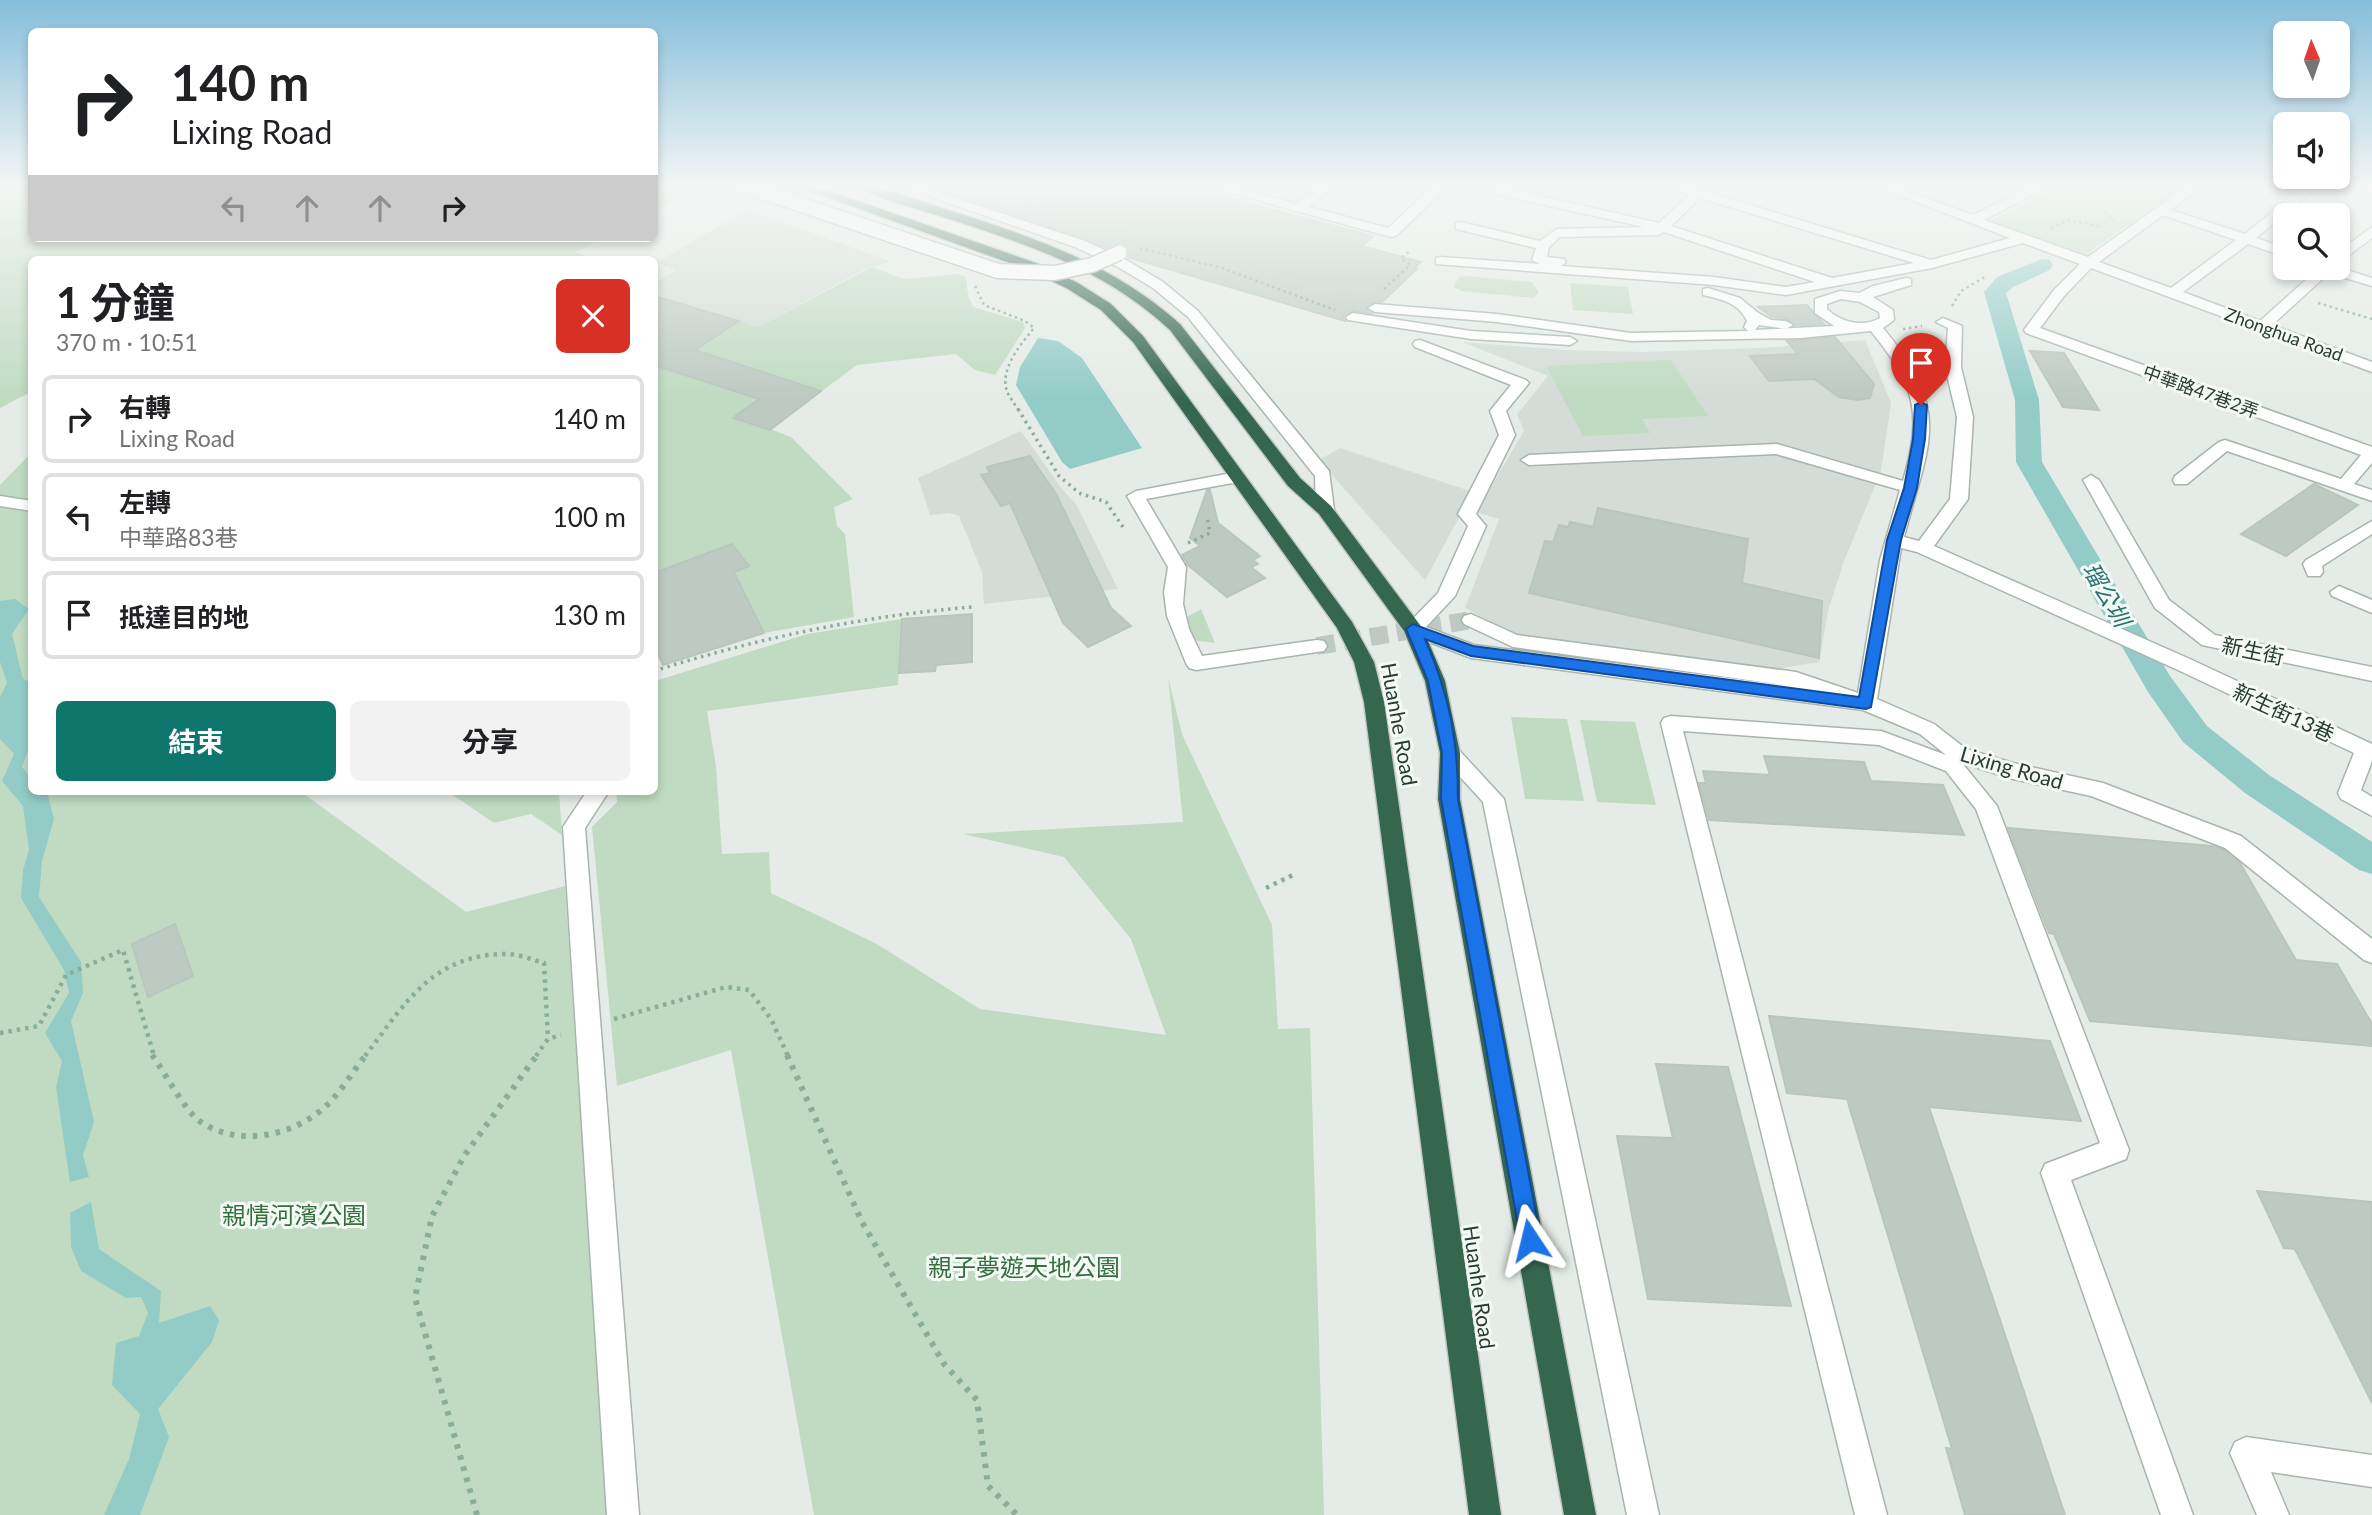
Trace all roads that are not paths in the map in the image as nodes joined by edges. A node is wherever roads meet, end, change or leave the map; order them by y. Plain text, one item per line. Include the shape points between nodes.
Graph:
1 (954, 257) edge
2 (1004, 257) edge
3 (1070, 257) edge
4 (1107, 257) edge
5 (1111, 257) edge
6 (1540, 257) edge
7 (1754, 257) edge
8 (1908, 257) edge
9 (1958, 257) edge
10 (2004, 257) edge
11 (2075, 257) edge
12 (2097, 257) edge
13 (2223, 257) edge
14 (1441, 261) dead end
15 (2090, 262) junction
16 (1932, 264) junction
17 (2350, 275) edge
18 (2315, 280) edge
19 (1714, 281) junction
20 (1833, 282) junction
21 (2372, 282) edge
22 (2173, 293) junction
23 (1861, 297) junction
24 (1823, 299) junction
25 (1375, 308) tunnel mouth
26 (1752, 315) junction
27 (1353, 317) tunnel mouth
28 (1838, 322) junction
29 (1943, 322) dead end
30 (1868, 327) junction
31 (2262, 327) junction
32 (1618, 336) junction
33 (1735, 336) junction
34 (1420, 344) dead end
35 (2372, 367) edge
36 (2372, 452) edge
37 (1529, 460) dead end
38 (1237, 477) junction
39 (2091, 480) dead end
40 (2181, 480) dead end
41 (2345, 485) junction
42 (1910, 488) junction
43 (2372, 496) edge
44 (0, 501) edge
45 (28, 505) edge
46 (1325, 510) junction
47 (2372, 526) edge
48 (1894, 540) junction
49 (1923, 548) junction
50 (2314, 572) dead end
51 (2339, 592) dead end
52 (2372, 607) edge
53 (1471, 620) tunnel mouth
54 (1413, 629) junction
55 (2209, 640) junction
56 (1317, 646) tunnel mouth
57 (2179, 663) junction
58 (2372, 674) edge
59 (1866, 704) junction
60 (2369, 752) edge
61 (1450, 753) junction
62 (595, 795) edge
63 (2372, 808) edge
64 (2372, 953) edge
65 (2372, 1471) edge
66 (623, 1515) edge
67 (1485, 1515) edge
68 (1580, 1515) edge
69 (1643, 1515) edge
70 (1871, 1515) edge
71 (2177, 1515) edge
72 (2273, 1515) edge

1 - 5 street, bridge via 998,271 1055,273
2 - 38 highway, Huanhe Road via 1073,286 1107,307 1138,339
3 - 46 highway, Huanhe Road via 1124,283 1154,306 1294,482
4 - 46 street via 1158,285 1193,314 1323,475
6 - 19 street via 1539,260 1679,270
7 - 20 street
8 - 16 street
9 - 16 street
10 - 23 street
11 - 15 street, Zhonghua Road
12 - 15 street
13 - 22 street
14 - 19 street
15 - 22 street, Zhonghua Road
15 - 36 street, 中華路47巷2弄 via 2031,330
16 - 20 street
17 - 21 street
18 - 31 street
19 - 20 street via 1786,291
22 - 31 street, Zhonghua Road
23 - 24 street
23 - 30 street via 1880,305 1888,316
24 - 26 street via 1708,292 1736,301
24 - 28 street via 1820,310
25 - 32 street via 1497,318
26 - 28 street via 1781,326
26 - 33 street via 1749,330
27 - 32 street via 1471,335 1576,342
28 - 30 street
29 - 49 street via 1955,326 1953,367 1965,417 1959,499
30 - 33 street
30 - 42 street via 1911,378 1921,405
31 - 35 street, Zhonghua Road
32 - 33 street
34 - 54 street via 1521,383 1498,411 1507,435 1467,514 1476,526 1446,596
36 - 41 street
37 - 42 street via 1777,449
38 - 56 street via 1136,496 1177,567 1172,600 1185,645 1196,663
38 - 67 highway, Huanhe Road via 1345,626 1364,662 1374,702
39 - 55 street, 新生街 via 2162,604
40 - 41 street via 2225,445
41 - 43 street
42 - 48 street
44 - 45 street
46 - 54 highway, Huanhe Road
47 - 50 street via 2312,564
48 - 49 street, 新生街13巷
48 - 59 street
49 - 57 street, 新生街13巷
51 - 52 street
53 - 59 street via 1513,641 1797,679
54 - 59 street, Lixing Road via 1471,651
54 - 61 highway, Huanhe Road via 1435,681
55 - 57 street
55 - 58 street, 新生街
57 - 60 street, 新生街13巷
59 - 64 street, Lixing Road via 1927,729 1959,754 2095,789 2233,842
60 - 63 street, 新生街13巷 via 2349,793
61 - 68 highway, Huanhe Road via 1449,799
61 - 69 street, Huanhe Road via 1493,799
62 - 66 street via 574,827
65 - 72 street via 2246,1452
70 - 71 street via 1671,723 1881,738 1953,765 1986,806 2116,1150 2055,1173

